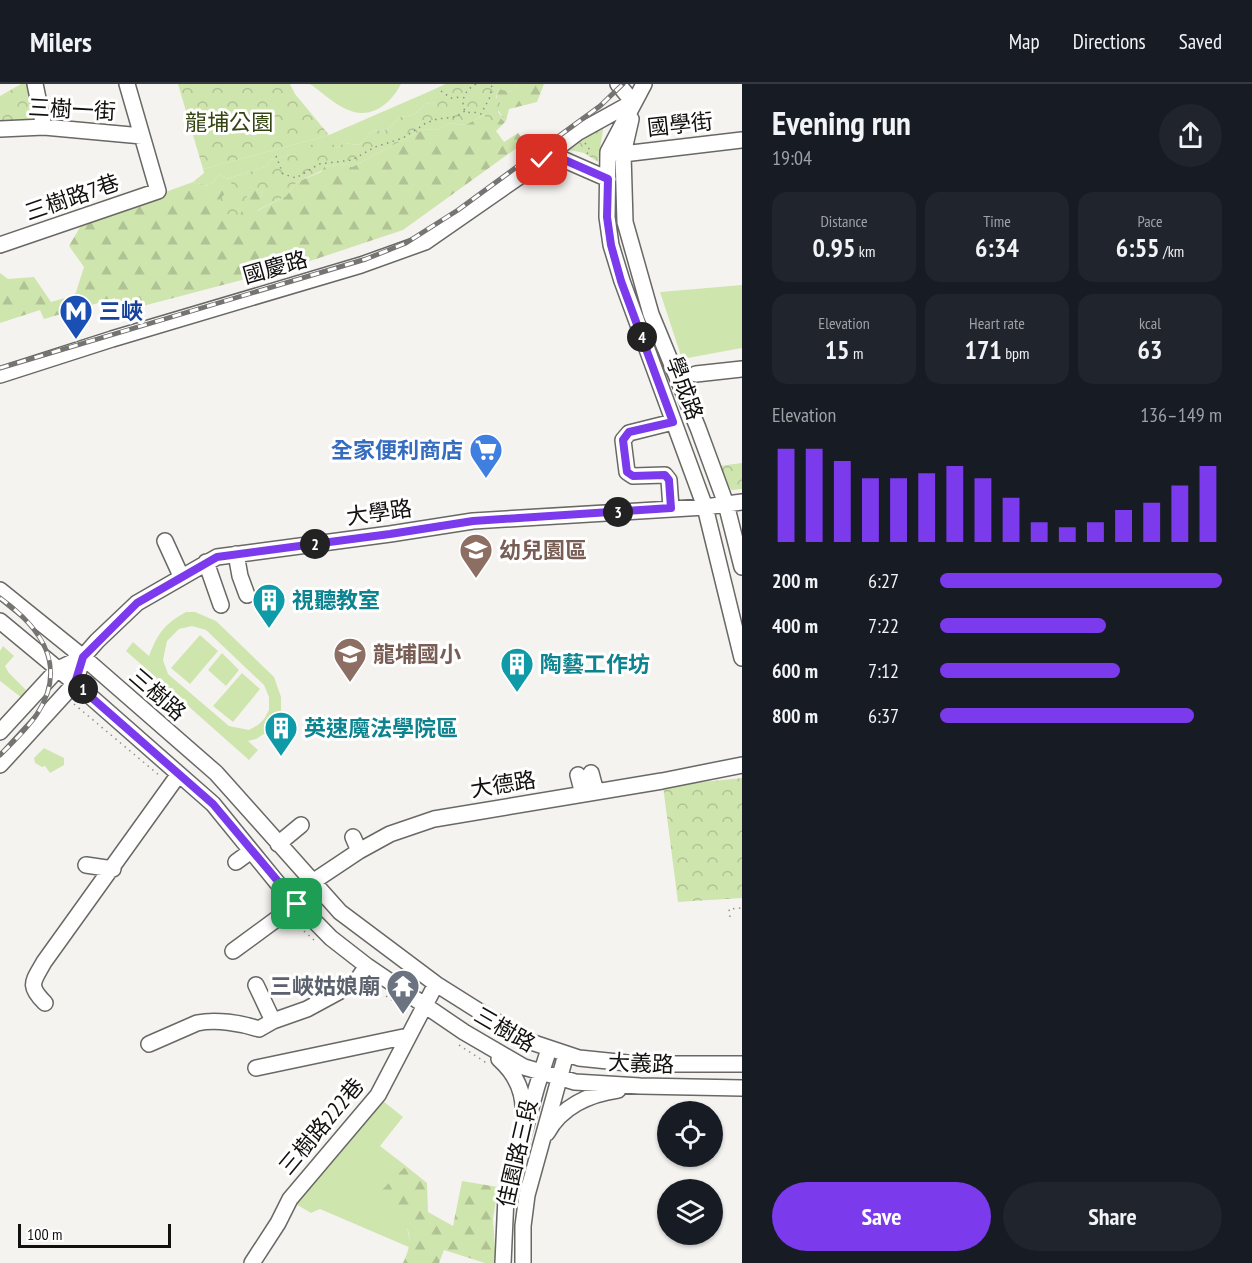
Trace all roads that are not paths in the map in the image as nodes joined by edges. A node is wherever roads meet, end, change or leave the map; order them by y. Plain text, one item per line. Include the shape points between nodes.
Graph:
1 (35, 84) edge
2 (127, 84) edge
3 (618, 84) edge
4 (644, 84) edge
5 (633, 102) junction
6 (44, 127) junction
7 (0, 129) edge
8 (142, 136) junction
9 (742, 140) edge
10 (616, 153) junction
11 (542, 160) junction
12 (608, 179) junction
13 (0, 245) edge
14 (687, 368) dead end
15 (742, 369) edge
16 (0, 375) edge
17 (673, 422) junction
18 (742, 502) edge
19 (726, 504) junction
20 (705, 507) junction
21 (671, 508) junction
22 (165, 541) dead end
23 (236, 554) junction
24 (206, 562) junction
25 (742, 567) edge
26 (181, 576) junction
27 (0, 590) edge
28 (247, 595) dead end
29 (221, 606) dead end
30 (0, 621) edge
31 (83, 657) junction
32 (742, 658) edge
33 (58, 669) junction
34 (75, 683) junction
35 (0, 732) edge
36 (0, 765) edge
37 (742, 765) edge
38 (179, 774) junction
39 (585, 774) dead end
40 (590, 793) junction
41 (301, 825) dead end
42 (277, 843) junction
43 (254, 855) junction
44 (236, 862) dead end
45 (86, 866) dead end
46 (113, 869) junction
47 (311, 882) junction
48 (294, 901) junction
49 (233, 951) dead end
50 (367, 966) junction
51 (436, 984) junction
52 (256, 985) dead end
53 (45, 1003) dead end
54 (425, 1005) junction
55 (273, 1021) junction
56 (408, 1036) junction
57 (459, 1036) junction
58 (149, 1044) dead end
59 (549, 1049) junction
60 (566, 1054) junction
61 (742, 1064) edge
62 (256, 1068) dead end
63 (541, 1073) junction
64 (558, 1079) junction
65 (640, 1086) junction
66 (742, 1088) edge
67 (540, 1146) junction
68 (518, 1156) junction
69 (252, 1263) edge
70 (503, 1263) edge
71 (523, 1263) edge

1 - 6 street
2 - 8 street
3 - 5 street
4 - 5 street, 學成路
5 - 10 street, 學成路
5 - 11 street, 國慶路 via 577,133
6 - 7 street, 三樹一街
6 - 8 street, 三樹一街
8 - 13 street, 三樹路7巷 via 158,191
9 - 10 street, 國學街
10 - 12 street, 學成路
10 - 19 street, 學成路 via 625,222 651,314
11 - 12 street via 560,158
11 - 16 street, 國慶路 via 425,242
12 - 17 street, 學成路 via 611,245
14 - 15 street
17 - 20 street, 學成路
17 - 21 street via 629,432 623,440 627,472 633,476 665,475 669,480
18 - 19 street, 大學路
19 - 20 street, 大學路
19 - 25 street, 學成路
20 - 21 street, 大學路
20 - 32 street, 學成路
21 - 23 street, 大學路 via 614,518 473,521
22 - 26 street
23 - 24 street, 大學路
23 - 28 street
24 - 26 street, 大學路
24 - 29 street
26 - 31 street, 大學路 via 137,603
27 - 31 street, 三樹路
30 - 33 street, 三樹路
31 - 33 street
31 - 34 street, 大學路
31 - 42 street, 三樹路 via 216,773
33 - 34 street, 三樹路
33 - 35 street
34 - 36 street
34 - 38 street, 三樹路
37 - 40 street, 大德路
38 - 43 street, 三樹路 via 213,804
38 - 46 street
39 - 40 street
40 - 47 street, 大德路 via 434,819 356,844
41 - 42 street
42 - 43 street
42 - 47 street, 三樹路
43 - 44 street
43 - 48 street, 三樹路
45 - 46 street
46 - 53 street via 34,980 35,993
47 - 48 street, 大德路
47 - 51 street, 三樹路 via 340,912
48 - 49 street, 大德路
48 - 50 street, 三樹路 via 331,938
50 - 54 street, 三樹路
50 - 55 street via 355,983 307,1009
51 - 54 street, 三樹路222巷
51 - 59 street, 三樹路 via 489,1018
52 - 55 street
54 - 56 street, 三樹路222巷
54 - 57 street, 三樹路
55 - 58 street via 259,1029 206,1021
56 - 62 street
56 - 69 street, 三樹路222巷 via 378,1095 290,1199
57 - 63 street, 三樹路
57 - 68 street via 507,1065 520,1088 524,1106
59 - 60 street, 大義路
59 - 63 street, 三樹路
60 - 61 street, 大義路 via 638,1064
60 - 64 street, 佳園路三段
63 - 64 street, 大義路
63 - 68 street, 三樹路
64 - 65 street, 大義路
64 - 67 street, 佳園路三段
65 - 66 street, 大義路
65 - 67 street via 609,1091 569,1107 550,1126
67 - 71 street, 佳園路三段 via 527,1195
68 - 70 street, 三樹路 via 505,1205

